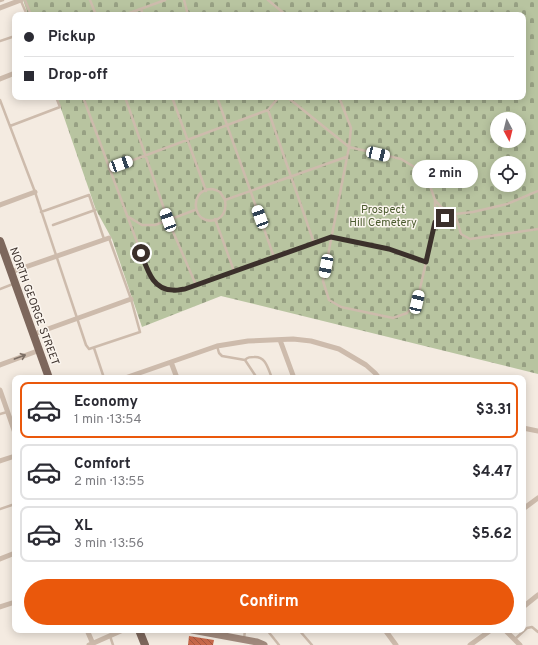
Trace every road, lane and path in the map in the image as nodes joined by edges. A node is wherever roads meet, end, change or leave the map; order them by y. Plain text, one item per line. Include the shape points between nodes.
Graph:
1 (21, 0) edge
2 (26, 0) edge
3 (90, 0) edge
4 (165, 0) edge
5 (184, 0) edge
6 (268, 0) edge
7 (0, 8) edge
8 (141, 9) junction
9 (26, 12) edge
10 (31, 12) edge
11 (95, 12) edge
12 (132, 12) edge
13 (142, 12) edge
14 (187, 12) edge
15 (282, 12) edge
16 (12, 37) edge
17 (0, 41) edge
18 (12, 75) edge
19 (0, 79) edge
20 (0, 100) edge
21 (57, 100) edge
22 (84, 100) edge
23 (126, 100) edge
24 (173, 100) edge
25 (218, 100) edge
26 (276, 100) edge
27 (291, 100) edge
28 (340, 100) edge
29 (268, 110) junction
30 (227, 125) junction
31 (10, 126) junction
32 (187, 140) junction
33 (349, 147) junction
34 (146, 155) junction
35 (347, 157) junction
36 (109, 169) junction
37 (291, 177) junction
38 (206, 191) junction
39 (251, 191) junction
40 (538, 191) edge
41 (35, 192) junction
42 (225, 200) junction
43 (435, 200) junction
44 (0, 205) edge
45 (94, 210) junction
46 (195, 210) junction
47 (41, 212) junction
48 (455, 214) junction
49 (127, 216) junction
50 (215, 219) junction
51 (168, 220) junction
52 (435, 222) junction
53 (53, 225) dead end
54 (538, 229) edge
55 (331, 237) junction
56 (107, 238) junction
57 (0, 241) edge
58 (314, 243) junction
59 (56, 257) junction
60 (274, 257) junction
61 (426, 262) junction
62 (234, 271) junction
63 (11, 272) junction
64 (16, 284) junction
65 (196, 285) junction
66 (0, 289) edge
67 (131, 299) junction
68 (77, 318) junction
69 (34, 334) junction
70 (280, 340) junction
71 (217, 346) junction
72 (94, 348) junction
73 (40, 350) junction
74 (245, 360) junction
75 (171, 362) junction
76 (0, 365) edge
77 (48, 375) edge
78 (103, 375) edge
79 (134, 375) edge
80 (176, 375) edge
81 (255, 375) edge
82 (271, 375) edge
83 (293, 375) edge
84 (377, 375) edge
85 (0, 390) edge
86 (8, 412) junction
87 (0, 414) edge
88 (12, 425) edge
89 (526, 429) edge
90 (538, 431) edge
91 (12, 457) edge
92 (0, 461) edge
93 (538, 498) edge
94 (12, 505) edge
95 (526, 507) edge
96 (0, 509) edge
97 (12, 554) edge
98 (0, 559) edge
99 (538, 595) edge
100 (12, 603) edge
101 (526, 604) edge
102 (0, 607) edge
103 (526, 629) edge
104 (538, 632) edge
105 (89, 633) edge
106 (116, 633) edge
107 (140, 633) edge
108 (209, 633) edge
109 (245, 633) edge
110 (269, 633) edge
111 (302, 633) edge
112 (387, 633) edge
113 (487, 633) edge
114 (508, 633) edge
115 (522, 633) edge
116 (110, 636) junction
117 (244, 639) junction
118 (515, 640) junction
119 (91, 644) edge
120 (113, 645) edge
121 (145, 645) edge
122 (264, 645) edge
123 (279, 645) edge
124 (312, 645) edge
125 (396, 645) edge
126 (470, 645) edge
127 (520, 645) edge

1 - 7 street
1 - 9 lane
2 - 10 lane
3 - 11 lane
4 - 8 lane
5 - 14 lane
6 - 15 lane
8 - 12 lane
8 - 13 lane
16 - 17 lane
18 - 19 street
20 - 31 lane
21 - 31 lane via 60,107
22 - 36 lane
23 - 34 lane
24 - 32 lane
25 - 30 lane
26 - 29 lane
27 - 33 lane
28 - 33 lane via 351,128
29 - 30 lane
29 - 37 lane
30 - 32 lane
30 - 39 lane
31 - 41 lane
32 - 34 lane
32 - 38 lane
33 - 35 lane
33 - 43 lane via 402,159 416,168 429,183
34 - 36 lane
34 - 51 lane
35 - 37 lane
35 - 55 lane
36 - 49 lane
37 - 39 lane
37 - 58 lane
38 - 42 lane via 211,189 220,192
38 - 46 lane via 201,192
39 - 42 lane
39 - 60 lane
40 - 48 lane via 508,204
41 - 44 street
41 - 47 lane
42 - 50 lane via 226,210
43 - 48 lane
43 - 52 lane
45 - 47 lane via 89,195
45 - 53 lane
45 - 56 lane
46 - 50 lane via 200,217 210,221
46 - 51 lane
47 - 59 lane
48 - 52 lane
48 - 54 lane via 462,234 470,239
49 - 51 lane via 142,225 154,225
49 - 65 lane via 150,277 160,286 172,291
50 - 62 lane
51 - 65 lane
52 - 61 lane
55 - 58 lane
55 - 61 lane via 389,249
55 - 61 lane via 323,281 329,300 341,307 393,318 407,313 417,302
56 - 59 street
56 - 67 lane
57 - 63 main road, NORTH GEORGE STREET
58 - 60 lane
59 - 63 street
59 - 68 lane
60 - 62 lane
62 - 65 lane
63 - 64 main road, NORTH GEORGE STREET
64 - 66 lane
64 - 69 main road, NORTH GEORGE STREET
67 - 68 street
67 - 72 lane via 140,332
68 - 69 street
68 - 72 lane via 86,345 89,349
69 - 73 main road, NORTH GEORGE STREET
70 - 71 street via 248,341
70 - 83 street
70 - 84 street via 311,341 332,347 366,365
71 - 74 lane via 222,356
71 - 75 street
72 - 78 lane
76 -> 73 street
73 - 77 main road, NORTH GEORGE STREET
74 - 81 lane
74 - 82 lane via 249,357 262,358
75 - 79 street
75 - 80 street
85 - 86 street
86 - 87 lane
86 - 88 street
89 - 90 street
91 - 92 street
93 - 95 street
94 - 96 lane
97 - 98 street
99 - 101 street
100 - 102 street
103 - 104 lane via 532,627
105 - 119 street
106 - 116 street
107 - 121 main road
108 - 117 street
109 - 117 lane
110 - 123 lane
111 - 124 lane
112 - 125 street
113 - 126 street
114 - 118 street
115 - 118 lane
116 - 119 street
116 - 120 lane
117 - 122 street
118 - 127 street

